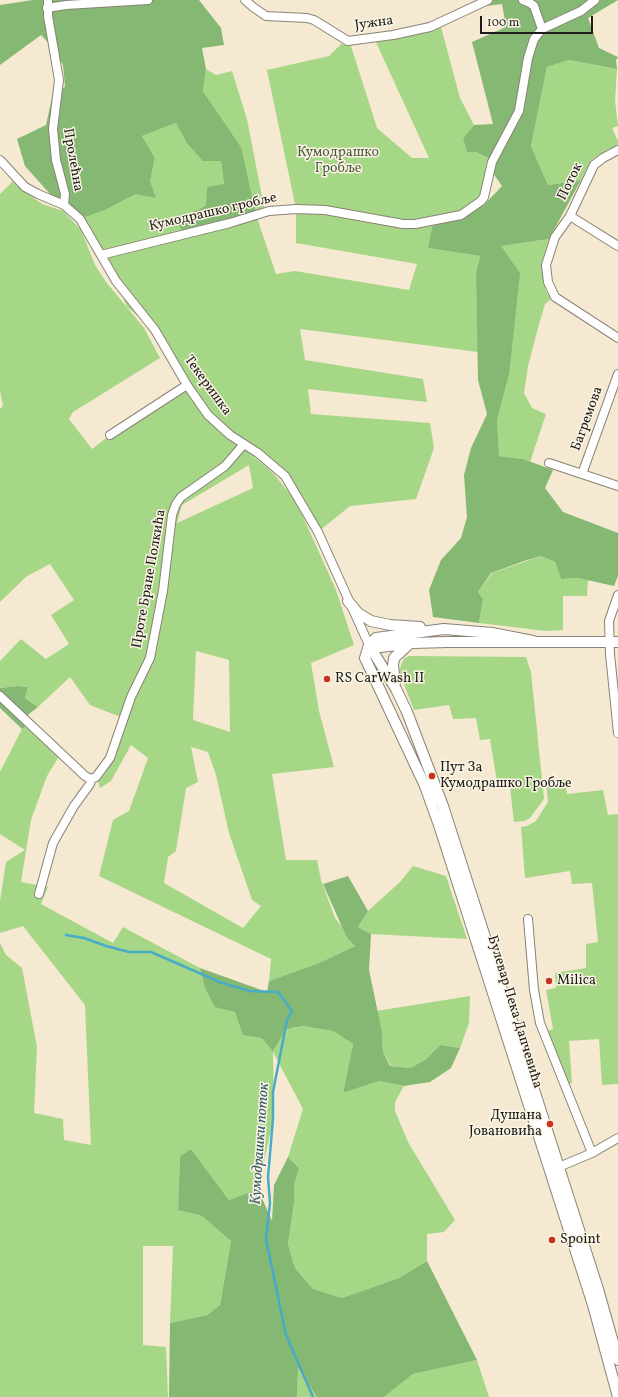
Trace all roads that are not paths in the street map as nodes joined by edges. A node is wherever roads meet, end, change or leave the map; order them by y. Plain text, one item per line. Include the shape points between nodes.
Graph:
1 (148, 0) edge
2 (245, 0) edge
3 (488, 0) edge
4 (523, 0) edge
5 (595, 0) edge
6 (47, 4) edge
7 (542, 29) junction
8 (618, 150) edge
9 (0, 160) edge
10 (64, 205) junction
11 (570, 216) junction
12 (618, 246) edge
13 (101, 254) junction
14 (618, 338) edge
15 (618, 374) edge
16 (187, 385) junction
17 (110, 435) dead end
18 (244, 444) junction
19 (549, 463) dead end
20 (582, 474) junction
21 (618, 486) edge
22 (618, 595) edge
23 (348, 601) junction
24 (444, 629) junction
25 (532, 641) junction
26 (614, 642) edge
27 (409, 644) junction
28 (369, 645) junction
29 (396, 689) junction
30 (0, 696) edge
31 (618, 733) edge
32 (91, 779) junction
33 (39, 894) dead end
34 (528, 919) dead end
35 (618, 1138) edge
36 (592, 1153) junction
37 (559, 1168) junction
38 (549, 1171) junction
39 (595, 1296) junction
40 (618, 1360) edge
41 (618, 1397) edge

1 - 6 street
2 - 3 street, Јужна via 266,16 314,20 348,41 430,27
4 - 7 street via 534,6
5 - 7 street via 581,11
6 - 10 street, Пролећна via 59,74 53,129 56,160 65,194
7 - 13 street, Кумодрашко гробље via 532,44 518,111 492,162 481,201 461,215 403,224 325,210 269,210
8 - 11 street, Поток via 594,165
9 - 10 street, Текеришка via 25,187
10 - 13 street, Текеришка via 80,219
11 - 12 street
11 - 14 street, Поток via 558,232 547,256 546,274 550,290 562,303
13 - 16 street, Текеришка via 116,281 155,330
15 - 20 street, Багремова
16 - 17 street
16 - 18 street, Текеришка via 208,415
18 - 23 street, Текеришка via 271,462 285,476 318,532
18 - 32 street, Проте Бране Полкића via 225,466 188,492 176,504 172,515 163,591 150,658 132,697 110,758 96,777
19 - 20 street
20 - 21 street
22 - 26 street via 609,621
23 - 24 street via 365,618 379,624
23 - 28 street, Текеришка
24 - 25 street via 492,633
24 - 28 street via 380,637
25 - 26 street
25 - 27 street
26 - 31 street
27 - 28 street via 380,647
27 - 29 street via 397,654 393,662
28 - 29 street, Булевар Пека Дапчевића
28 - 38 street, Булевар Пека Дапчевића via 365,653 366,664 422,779 439,825
29 - 37 street, Булевар Пека Дапчевића via 443,806
30 - 32 street
32 - 33 street, Проте Бране Полкића via 53,843
34 - 36 street, Булевар Пека Дапчевића via 534,990 540,1023
35 - 36 street
36 - 37 street
37 - 38 street
37 - 39 street, Булевар Пека Дапчевића
38 - 39 street, Булевар Пека Дапчевића
39 - 40 street, Булевар Пека Дапчевића
39 - 41 street, Булевар Пека Дапчевића

